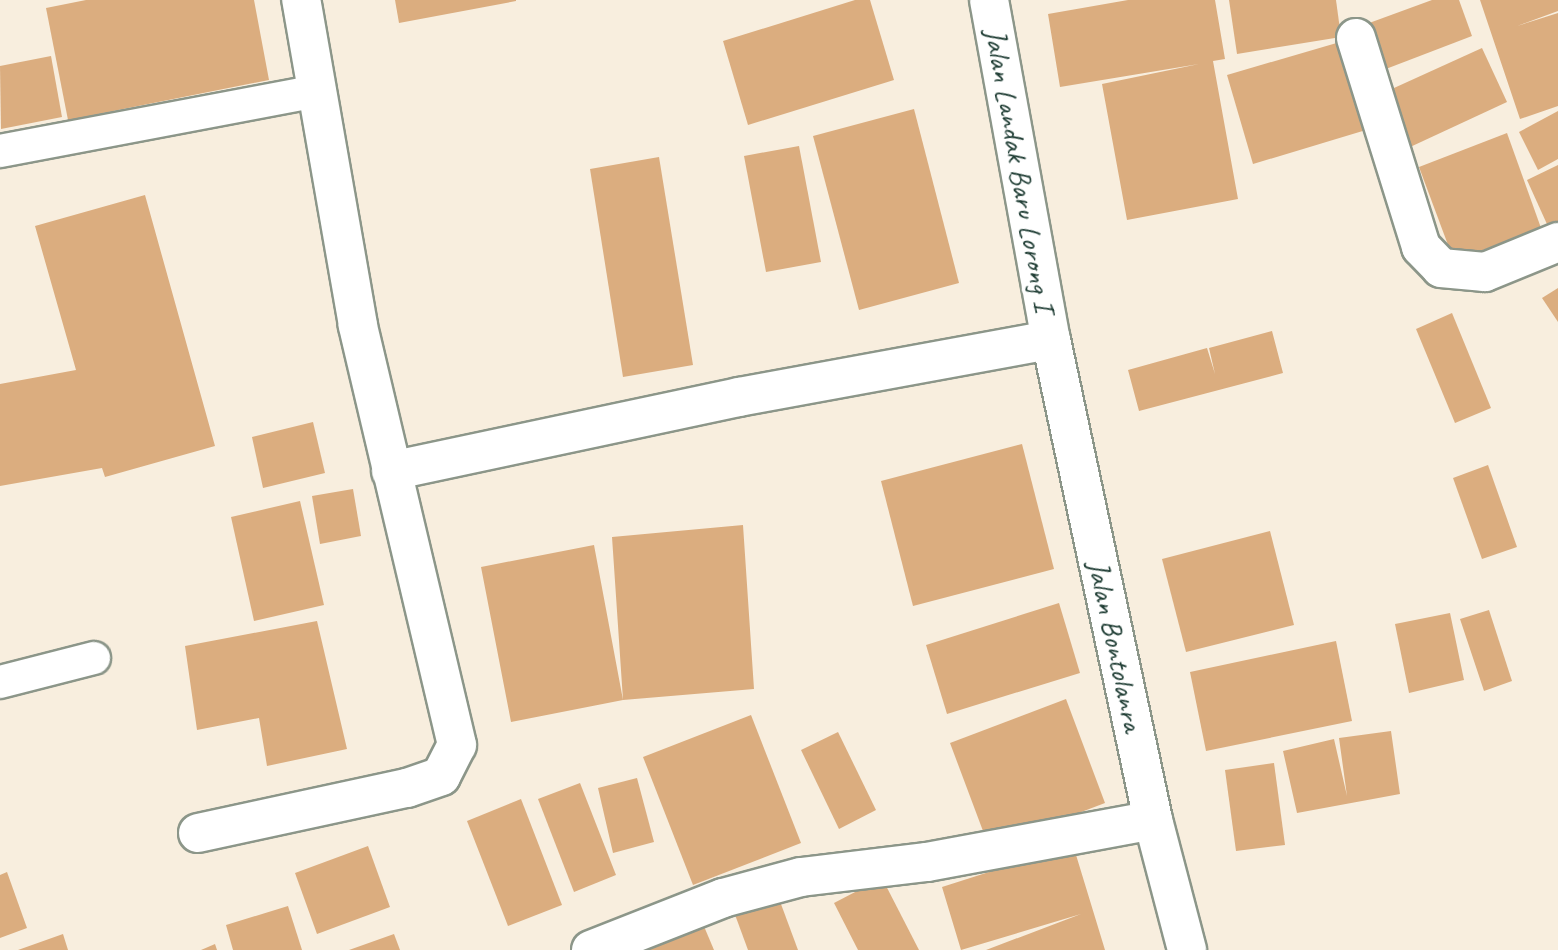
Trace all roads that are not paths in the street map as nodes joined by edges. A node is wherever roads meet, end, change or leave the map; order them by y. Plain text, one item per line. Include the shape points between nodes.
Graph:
1 (301, 0) edge
2 (989, 0) edge
3 (1356, 38) dead end
4 (317, 91) junction
5 (0, 151) edge
6 (1558, 242) edge
7 (1051, 340) junction
8 (391, 471) junction
9 (94, 658) dead end
10 (0, 682) edge
11 (1153, 820) junction
12 (198, 833) dead end
13 (591, 950) edge
14 (1187, 950) edge

1 - 4 street
2 - 7 street, Jalan Landak Baru Lorong I
3 - 6 street via 1421,247 1441,268 1485,272
4 - 5 lane
4 - 8 street via 358,325
7 - 8 street via 739,397
7 - 11 street, Jalan Bontolanra
8 - 12 street via 457,745 441,776 407,788
9 - 10 lane
11 - 13 street via 928,862 801,877 723,898
11 - 14 street, Jalan Bontolanra

